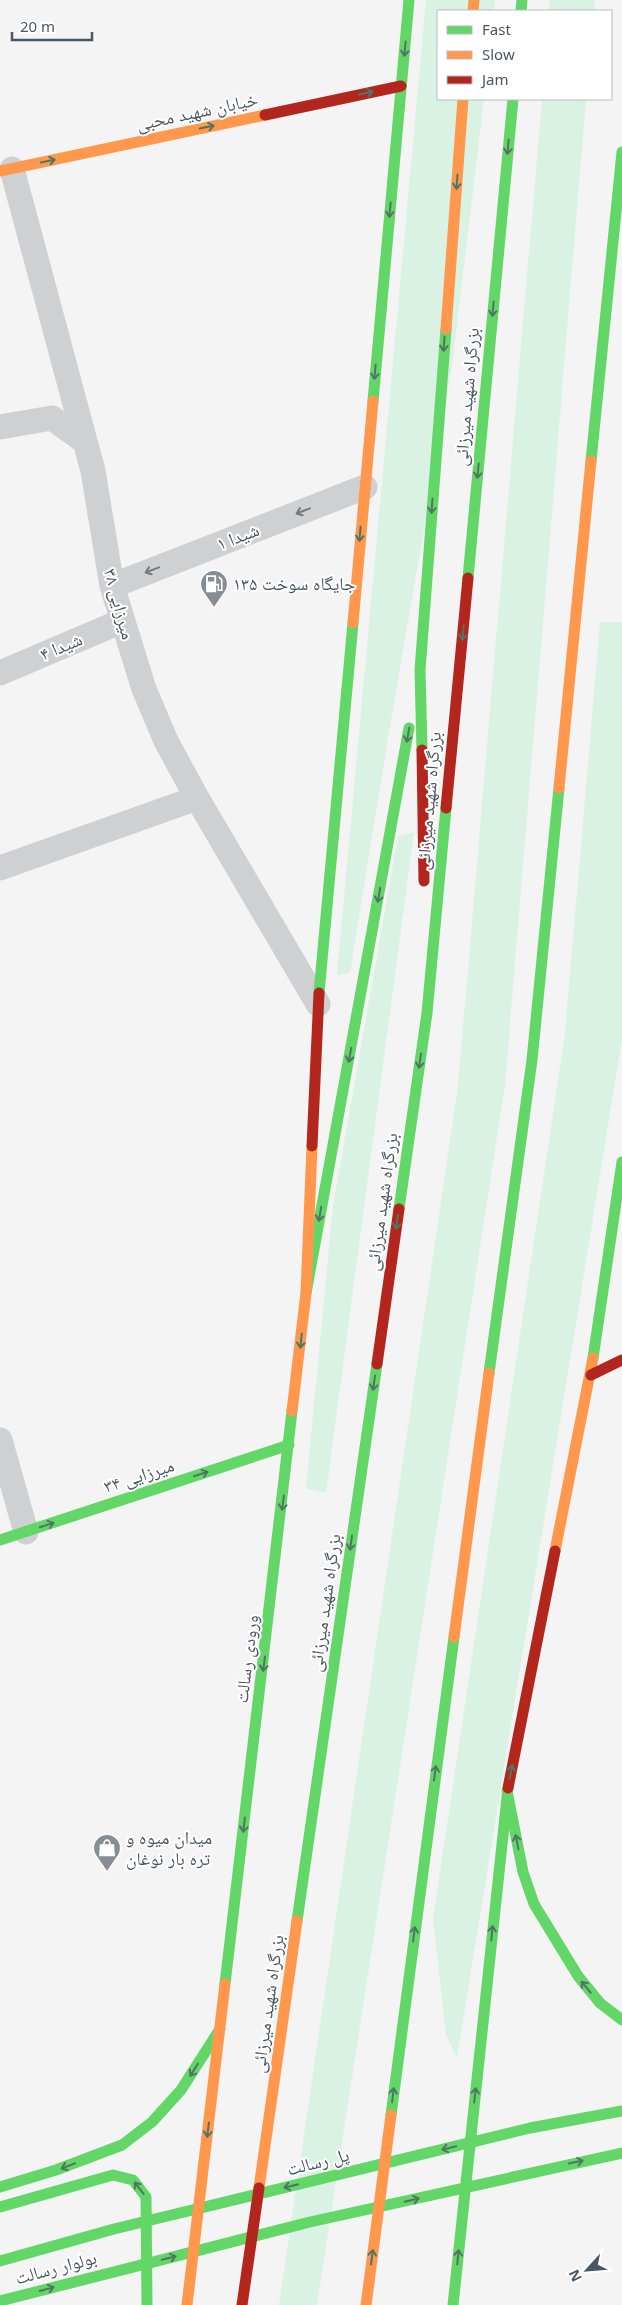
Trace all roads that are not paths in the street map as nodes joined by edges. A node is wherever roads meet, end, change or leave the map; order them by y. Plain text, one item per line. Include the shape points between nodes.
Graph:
1 (409, 0) edge
2 (401, 86) junction
3 (463, 100) edge
4 (513, 100) edge
5 (622, 152) edge
6 (6, 170) edge
7 (0, 427) edge
8 (84, 441) junction
9 (365, 487) junction
10 (112, 586) junction
11 (122, 621) junction
12 (420, 670) junction
13 (0, 673) edge
14 (197, 798) junction
15 (0, 868) edge
16 (318, 1004) junction
17 (427, 1012) junction
18 (622, 1162) edge
19 (605, 1276) junction
20 (616, 1292) dead end
21 (306, 1293) junction
22 (622, 1360) edge
23 (591, 1375) junction
24 (0, 1440) edge
25 (289, 1445) junction
26 (26, 1532) junction
27 (0, 1540) edge
28 (507, 1791) junction
29 (622, 2020) edge
30 (220, 2029) junction
31 (622, 2111) edge
32 (622, 2153) edge
33 (0, 2187) edge
34 (0, 2207) edge
35 (114, 2229) joint
36 (0, 2261) edge
37 (0, 2301) edge
38 (147, 2305) edge
39 (187, 2305) edge
40 (242, 2305) edge
41 (366, 2305) edge
42 (453, 2305) edge

1 -> 2 main road
6 -> 2 main road, خیابان شهید محبی
2 -> 9 main road
3 -> 12 main road
4 -> 17 main road, بزرگراه شهید میرزائی
41 -> 5 main road via 532,1060
6 - 8 street, میرزایی ۳۸
7 - 8 street via 52,418
8 - 10 street, میرزایی ۳۸ via 93,471
9 -> 10 street, شیدا ۱
9 -> 16 main road
10 - 11 street, میرزایی ۳۸
11 - 13 street, شیدا ۴
11 - 14 street, میرزایی ۳۸ via 147,697
12 - 17 main road
12 -> 21 main road
14 - 15 street
14 - 16 street, میرزایی ۳۸
16 - 21 main road
17 -> 40 main road, بزرگراه شهید میرزائی
18 - 19 main road
19 - 20 main road
19 - 23 main road
21 -> 25 main road, ورودی رسالت
22 - 23 main road
28 -> 23 main road
24 - 26 street
26 -> 25 main road, میرزایی ۳۴
25 -> 30 main road, ورودی رسالت
26 - 27 main road, میرزایی ۳۴
29 -> 28 main road via 600,2004 578,1976 534,1904 523,1872
42 -> 28 main road
30 -> 33 main road via 181,2090 152,2122 122,2145
30 -> 39 main road, ورودی رسالت
31 -> 35 main road, پل رسالت via 530,2128
37 -> 32 main road, بولوار رسالت via 121,2269
38 -> 34 main road via 146,2197 133,2180 113,2175
35 - 36 main road, بولوار رسالت

